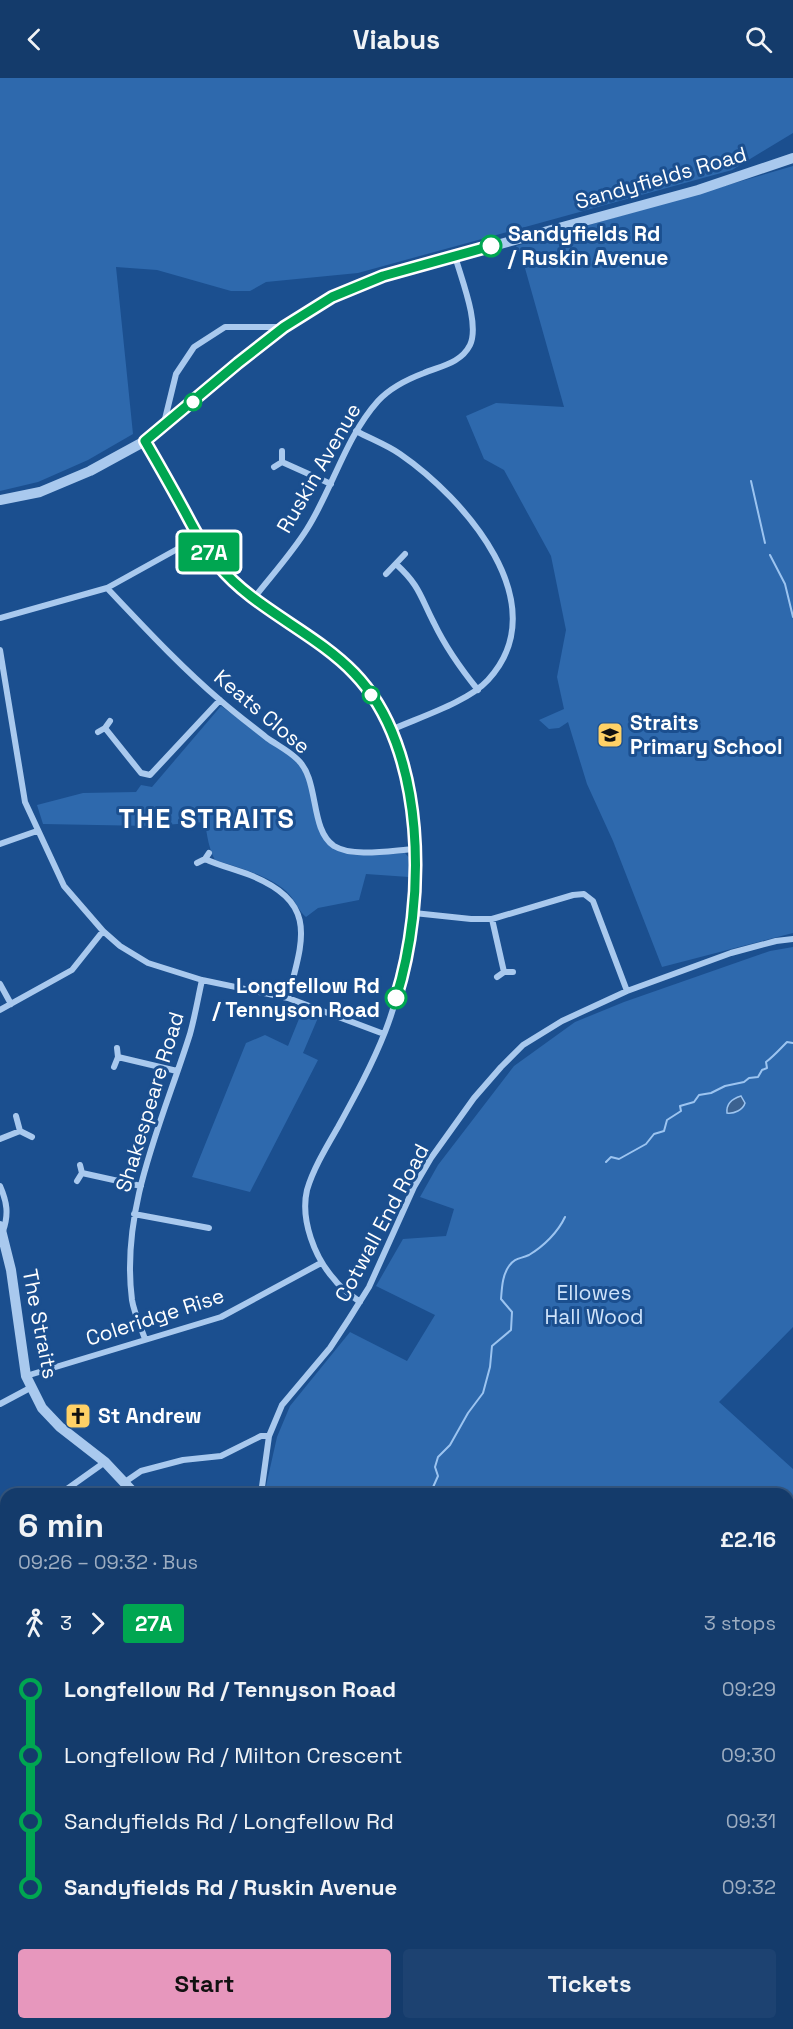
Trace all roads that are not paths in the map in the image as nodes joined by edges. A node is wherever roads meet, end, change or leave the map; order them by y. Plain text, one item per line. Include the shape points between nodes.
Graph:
1 (793, 158) edge
2 (455, 256) junction
3 (284, 327) junction
4 (163, 428) junction
5 (356, 431) junction
6 (145, 441) junction
7 (282, 451) dead end
8 (282, 462) junction
9 (274, 467) dead end
10 (331, 484) junction
11 (0, 500) edge
12 (199, 537) junction
13 (405, 554) dead end
14 (396, 564) junction
15 (386, 574) dead end
16 (107, 588) junction
17 (254, 598) junction
18 (0, 618) edge
19 (0, 650) edge
20 (478, 690) junction
21 (220, 700) junction
22 (110, 721) dead end
23 (105, 728) junction
24 (392, 730) junction
25 (98, 732) dead end
26 (37, 831) junction
27 (0, 844) edge
28 (415, 849) junction
29 (197, 863) dead end
30 (414, 913) junction
31 (492, 919) junction
32 (103, 931) junction
33 (793, 939) edge
34 (504, 972) junction
35 (513, 972) dead end
36 (497, 976) dead end
37 (202, 980) junction
38 (0, 984) edge
39 (627, 991) junction
40 (288, 998) junction
41 (11, 1004) junction
42 (0, 1010) edge
43 (384, 1034) junction
44 (117, 1048) dead end
45 (118, 1057) junction
46 (114, 1067) dead end
47 (177, 1071) junction
48 (16, 1116) dead end
49 (20, 1131) junction
50 (32, 1137) dead end
51 (0, 1139) edge
52 (80, 1165) dead end
53 (82, 1173) junction
54 (77, 1181) dead end
55 (0, 1186) edge
56 (141, 1186) junction
57 (134, 1214) junction
58 (209, 1228) dead end
59 (1, 1229) edge
60 (321, 1263) junction
61 (360, 1302) junction
62 (145, 1340) junction
63 (26, 1376) junction
64 (30, 1388) junction
65 (0, 1404) edge
66 (269, 1436) junction
67 (105, 1462) junction
68 (125, 1482) junction
69 (68, 1488) edge
70 (130, 1488) edge
71 (262, 1488) edge

1 - 2 street, Sandyfields Road via 698,190
2 - 3 street, Sandyfields Road via 383,276 332,297
2 - 5 street, Ruskin Avenue via 474,326 469,346 453,362 422,373 380,399
3 - 4 street, Sandyfields Road
3 - 4 street via 225,327 194,347 176,374
4 - 6 street, Sandyfields Road
5 - 10 street, Ruskin Avenue
5 - 20 street via 399,453 451,496 471,519 500,568 511,596 511,642 496,670
6 - 11 street, Sandyfields Road via 50,488
6 - 12 street
7 - 8 street
8 - 9 street
8 - 10 street
10 - 17 street, Ruskin Avenue via 307,529
12 - 16 street
12 - 17 street via 219,567
13 - 14 street
14 - 15 street
14 - 20 street via 417,586 450,654
16 - 18 street
16 - 21 street, Keats Close via 175,660
17 - 24 street via 355,673
19 - 26 street via 25,802
20 - 24 street
21 - 23 street via 150,775 141,773
21 - 28 street, Keats Close via 298,759 308,774 323,829 334,846 356,852
22 - 23 street
23 - 25 street
24 - 28 street via 413,812
26 - 27 street
26 - 32 street via 64,886
28 - 30 street
29 - 40 street via 207,856 250,875 281,891 294,907 302,936
30 - 31 street
30 - 43 street via 409,952
31 - 34 street
31 - 39 street via 584,894 593,901
32 - 37 street via 148,963
32 - 41 street via 72,970
33 - 39 street, Cotwall End Road via 731,953
34 - 35 street
34 - 36 street
37 - 40 street
37 - 47 street, Shakespeare Road
38 - 41 street
39 - 61 street, Cotwall End Road via 562,1021 523,1045 481,1090 414,1187
40 - 43 street
41 - 42 street
43 - 60 street via 307,1191 306,1220
44 - 45 street
45 - 46 street
45 - 47 street
47 - 56 street, Shakespeare Road
48 - 49 street
49 - 50 street
49 - 51 street
52 - 53 street
53 - 54 street
53 - 56 street
55 - 59 street via 8,1210
56 - 57 street, Shakespeare Road
57 - 58 street
57 - 62 street, Shakespeare Road via 132,1302
59 - 63 street, The Straits
60 - 61 street
60 - 62 street, Coleridge Rise via 220,1317
61 - 66 street, Cotwall End Road via 330,1348 282,1405
62 - 63 street, Coleridge Rise
63 - 64 street, The Straits
64 - 65 street
64 - 67 street, The Straits via 60,1427
66 - 68 street via 261,1436 221,1456 183,1460 141,1471
66 - 71 street, Cotwall End Road
67 - 68 street, The Straits
67 - 69 street
68 - 70 street, The Straits

